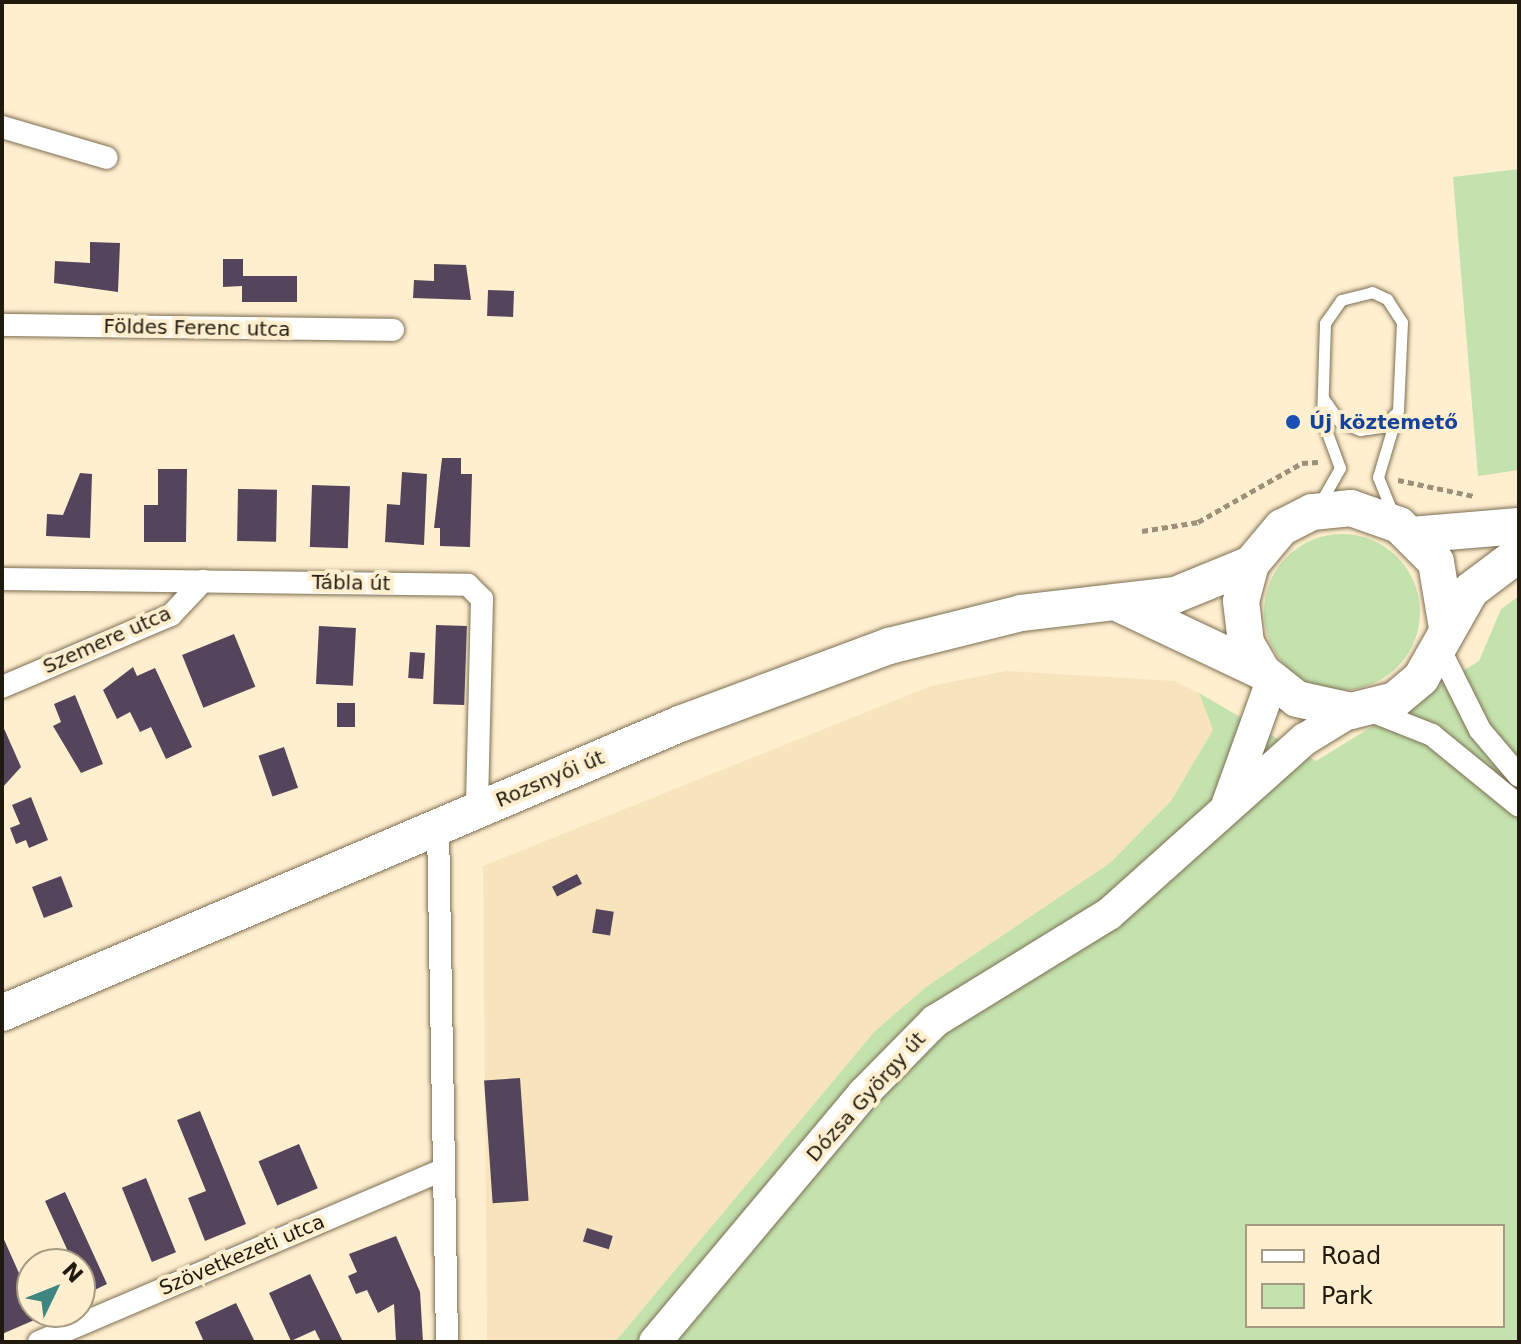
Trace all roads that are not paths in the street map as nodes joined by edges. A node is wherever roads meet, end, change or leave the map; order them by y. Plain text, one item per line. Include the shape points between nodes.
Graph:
1 (2, 127) edge
2 (107, 158) dead end
3 (2, 325) edge
4 (393, 330) dead end
5 (1323, 397) junction
6 (1398, 410) junction
7 (1312, 512) junction
8 (1519, 526) edge
9 (1405, 530) junction
10 (1519, 554) edge
11 (1251, 564) junction
12 (2, 579) edge
13 (203, 581) junction
14 (1115, 602) junction
15 (1444, 639) junction
16 (1268, 676) junction
17 (2, 687) edge
18 (1357, 709) junction
19 (1519, 776) edge
20 (1227, 806) junction
21 (1519, 806) edge
22 (477, 810) junction
23 (438, 825) junction
24 (2, 1013) edge
25 (444, 1169) junction
26 (39, 1342) edge
27 (447, 1342) edge
28 (655, 1342) edge

1 - 2 street
3 - 4 street, Földes Ferenc utca
5 - 6 lane via 1340,422 1360,430 1381,427
5 - 6 lane via 1329,312 1349,296 1372,292 1387,299 1402,322
5 - 7 lane via 1322,419 1340,468
6 - 9 lane via 1378,477
7 - 9 main road via 1372,510
7 - 11 main road via 1282,527
8 - 9 main road
9 - 15 main road via 1436,562
10 - 15 main road via 1471,590
11 - 14 main road, Rozsnyói út via 1175,595
11 - 16 main road via 1241,601 1246,643
12 - 13 street, Tábla út
13 - 17 street, Szemere utca via 171,615
13 - 22 street, Tábla út via 477,590
14 - 16 main road, Rozsnyói út via 1195,633
14 - 22 main road, Rozsnyói út via 953,626 889,646
15 - 18 main road via 1395,700
15 - 19 street via 1455,689
16 - 18 main road via 1321,709
16 - 20 main road, Dózsa György út
18 - 20 main road, Dózsa György út
18 - 21 street via 1432,735
20 - 28 main road, Dózsa György út via 1109,914 964,1000 910,1044
22 - 23 main road, Rozsnyói út
23 - 24 main road, Rozsnyói út
23 - 25 street
25 - 26 street, Szövetkezeti utca
25 - 27 street

